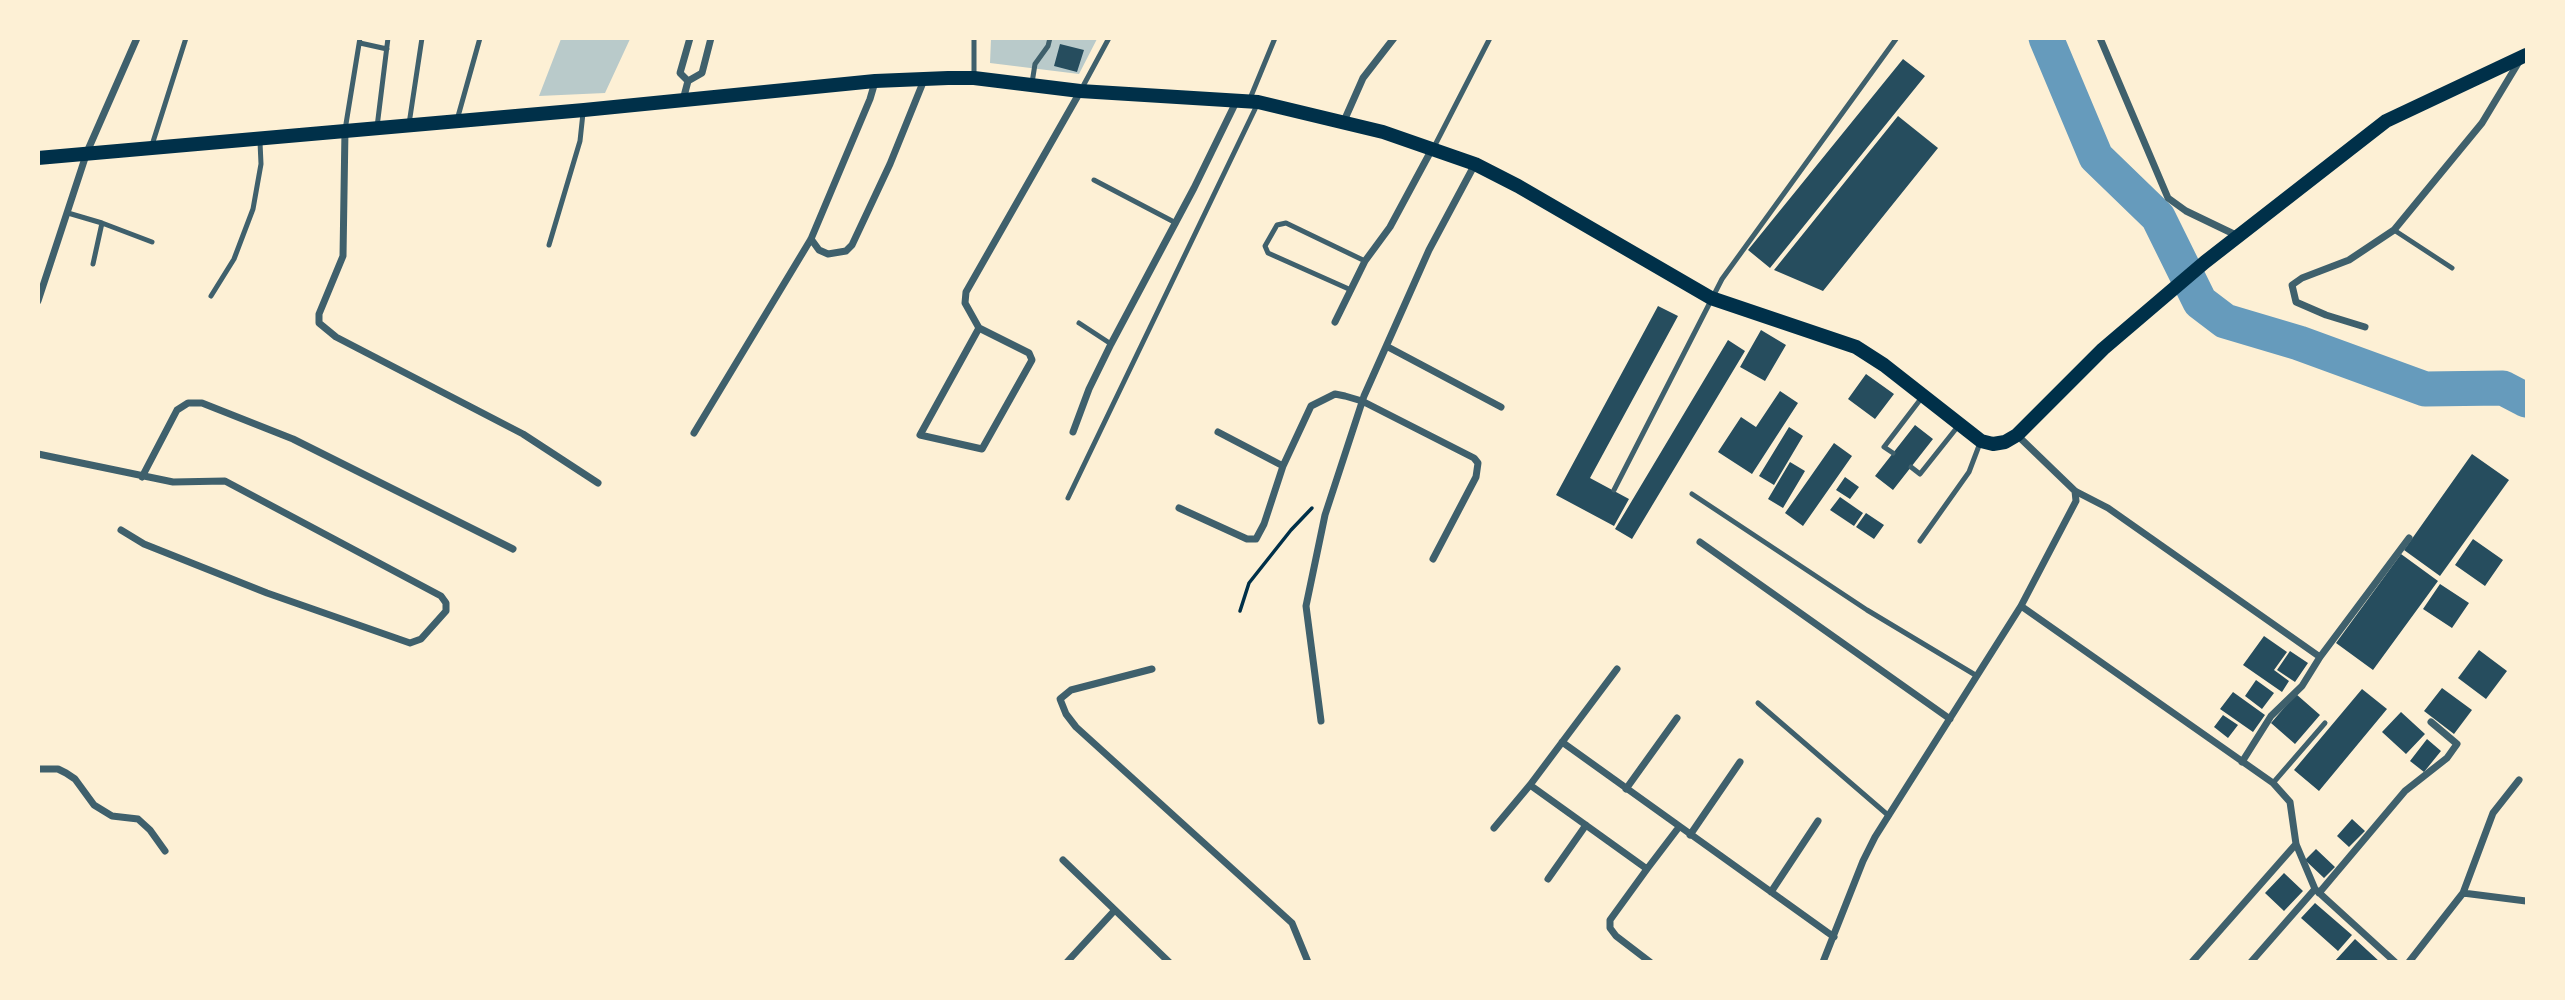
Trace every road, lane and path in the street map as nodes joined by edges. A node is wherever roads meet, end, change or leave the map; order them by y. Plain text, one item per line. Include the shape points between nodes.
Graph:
1 (137, 38) edge
2 (186, 38) edge
3 (388, 38) edge
4 (422, 38) edge
5 (480, 38) edge
6 (690, 38) edge
7 (710, 38) edge
8 (974, 38) edge
9 (1050, 38) edge
10 (1109, 38) edge
11 (1275, 38) edge
12 (1394, 38) edge
13 (1490, 38) edge
14 (2100, 38) edge
15 (1896, 39) edge
16 (360, 41) edge
17 (387, 48) junction
18 (2524, 57) edge
19 (974, 78) junction
20 (925, 79) junction
21 (875, 81) junction
22 (688, 82) junction
23 (1031, 86) junction
24 (1080, 91) junction
25 (683, 100) junction
26 (1248, 101) junction
27 (584, 110) junction
28 (457, 120) junction
29 (1344, 121) junction
30 (410, 124) junction
31 (377, 127) junction
32 (345, 130) junction
33 (260, 137) junction
34 (151, 147) junction
35 (1432, 149) junction
36 (87, 152) junction
37 (38, 158) edge
38 (1475, 164) junction
39 (1094, 180) dead end
40 (68, 213) junction
41 (102, 223) junction
42 (1175, 223) junction
43 (2394, 230) junction
44 (2238, 236) junction
45 (811, 239) junction
46 (152, 242) dead end
47 (548, 245) dead end
48 (1366, 261) junction
49 (93, 264) dead end
50 (2452, 268) dead end
51 (1351, 290) junction
52 (211, 296) dead end
53 (1711, 298) junction
54 (38, 301) edge
55 (1335, 322) dead end
56 (1079, 323) dead end
57 (2365, 327) dead end
58 (979, 328) junction
59 (1111, 344) junction
60 (1388, 347) junction
61 (1923, 396) junction
62 (1362, 401) junction
63 (1502, 407) dead end
64 (1959, 425) junction
65 (1073, 432) dead end
66 (1219, 432) dead end
67 (694, 433) dead end
68 (2017, 435) junction
69 (1981, 440) junction
70 (1893, 453) dead end
71 (38, 454) edge
72 (1283, 466) junction
73 (1911, 467) dead end
74 (142, 477) junction
75 (598, 483) dead end
76 (1614, 490) dead end
77 (2075, 491) junction
78 (1332, 492) junction
79 (1692, 494) dead end
80 (1069, 498) dead end
81 (1179, 508) dead end
82 (121, 530) dead end
83 (2409, 538) dead end
84 (1920, 541) dead end
85 (1700, 542) dead end
86 (513, 549) dead end
87 (1433, 559) dead end
88 (2021, 606) junction
89 (1240, 611) dead end
90 (2320, 657) junction
91 (1152, 669) dead end
92 (1617, 669) dead end
93 (1977, 676) junction
94 (1758, 703) dead end
95 (1677, 718) dead end
96 (1950, 719) junction
97 (1321, 721) dead end
98 (2431, 722) dead end
99 (2325, 723) dead end
100 (1562, 742) junction
101 (1740, 762) dead end
102 (2242, 762) junction
103 (38, 769) edge
104 (2519, 780) dead end
105 (2273, 783) junction
106 (1530, 785) junction
107 (1626, 789) junction
108 (1889, 816) junction
109 (1818, 821) dead end
110 (1586, 825) junction
111 (1679, 827) junction
112 (1494, 828) dead end
113 (1690, 835) junction
114 (2296, 844) junction
115 (166, 851) dead end
116 (1063, 860) dead end
117 (1647, 869) junction
118 (1548, 879) dead end
119 (2317, 891) junction
120 (1771, 892) junction
121 (2463, 893) junction
122 (2526, 901) edge
123 (1114, 911) junction
124 (1834, 937) junction
125 (1067, 961) edge
126 (1169, 961) edge
127 (1308, 961) edge
128 (1650, 961) edge
129 (1824, 961) edge
130 (2192, 961) edge
131 (2251, 961) edge
132 (2395, 961) edge
133 (2409, 961) edge

1 - 36 street
2 - 34 lane
3 - 17 lane
4 - 30 lane
5 - 28 lane
6 - 22 street via 680,73
7 - 22 street via 702,73
8 - 19 lane
9 - 23 lane via 1035,64
10 - 24 lane
11 - 26 lane
12 - 29 street via 1363,78
13 - 35 lane
14 - 44 street via 2168,198
15 - 53 lane
16 - 17 lane
16 - 32 lane
17 - 31 lane
18 - 43 street via 2482,123
18 - 44 main road via 2386,121
19 - 20 main road
19 - 23 main road
20 - 21 main road
20 - 45 street via 852,245 846,251 828,254
21 - 25 main road
21 - 45 street
22 - 25 street
23 - 24 main road
24 - 26 main road
24 - 58 street via 966,292 965,303
25 - 27 main road
26 - 29 main road
26 - 42 street
26 - 80 lane
27 - 28 main road
27 - 47 lane via 580,141
28 - 30 main road
29 - 35 main road
30 - 31 main road
31 - 32 main road
32 - 33 main road
32 - 75 street via 343,256 319,323 336,337 523,435
33 - 34 main road
33 - 52 lane via 261,164 253,208 234,259
34 - 36 main road
35 - 38 main road
35 - 48 street
36 - 37 main road
36 - 40 street
38 - 53 main road
38 - 60 street via 1429,250
39 - 42 lane
40 - 41 lane
40 - 54 street
41 - 46 lane
41 - 49 lane
42 - 59 street
43 - 50 lane
43 - 57 street via 2349,260 2292,285 2296,302
44 - 68 main road via 2103,349
45 - 67 street
48 - 51 street
48 - 51 lane via 1286,223 1277,225 1265,246 1268,253
51 - 55 street
53 - 61 main road via 1856,347
53 - 76 lane
56 - 59 lane
58 - 58 street via 933,411 920,435 976,449 986,446 1032,357
59 - 65 street
60 - 62 street
60 - 63 street
61 - 64 main road
61 - 70 lane via 1884,447
62 - 72 street via 1335,394 1311,406
62 - 78 street
62 - 87 street via 1478,463 1476,477
64 - 69 main road
64 - 73 lane via 1920,474
66 - 72 street
68 - 69 main road via 1998,444
68 - 77 street
69 - 84 lane via 1969,472
71 - 74 street
72 - 81 street via 1265,524 1255,539
74 - 82 street via 173,482 225,481 441,596 446,611 421,639 410,643 267,593 144,544
74 - 86 street via 177,410 188,403 201,403 293,439
77 - 88 street via 2076,501
77 - 90 street via 2108,508
78 - 89 path via 1291,530 1249,583
78 - 97 street via 1306,606
79 - 93 lane via 1867,610
83 - 90 street
85 - 96 street
88 - 93 street
88 - 102 street
90 - 102 street via 2302,686 2271,716
91 - 127 street via 1072,690 1060,699 1066,714 1292,923
92 - 100 street
93 - 96 street
94 - 108 lane
95 - 107 street
96 - 108 street
98 - 119 street via 2457,744 2447,758 2405,791
99 - 105 lane
100 - 106 street
100 - 107 street
101 - 113 street
102 - 105 street
103 - 115 street via 58,769 75,779 94,805 112,816 138,819
104 - 121 street via 2493,813
105 - 114 street via 2290,802
106 - 110 street
106 - 112 street
107 - 111 street
108 - 124 street via 1863,861
109 - 120 street
110 - 117 street
110 - 118 street
111 - 113 street
111 - 117 street
113 - 120 street
114 - 119 street
114 - 130 street
116 - 123 street
117 - 128 street via 1610,920 1610,928
119 - 131 street
119 - 132 street
120 - 124 street
121 - 122 street
121 - 133 street
123 - 125 street
123 - 126 street
124 - 129 street

